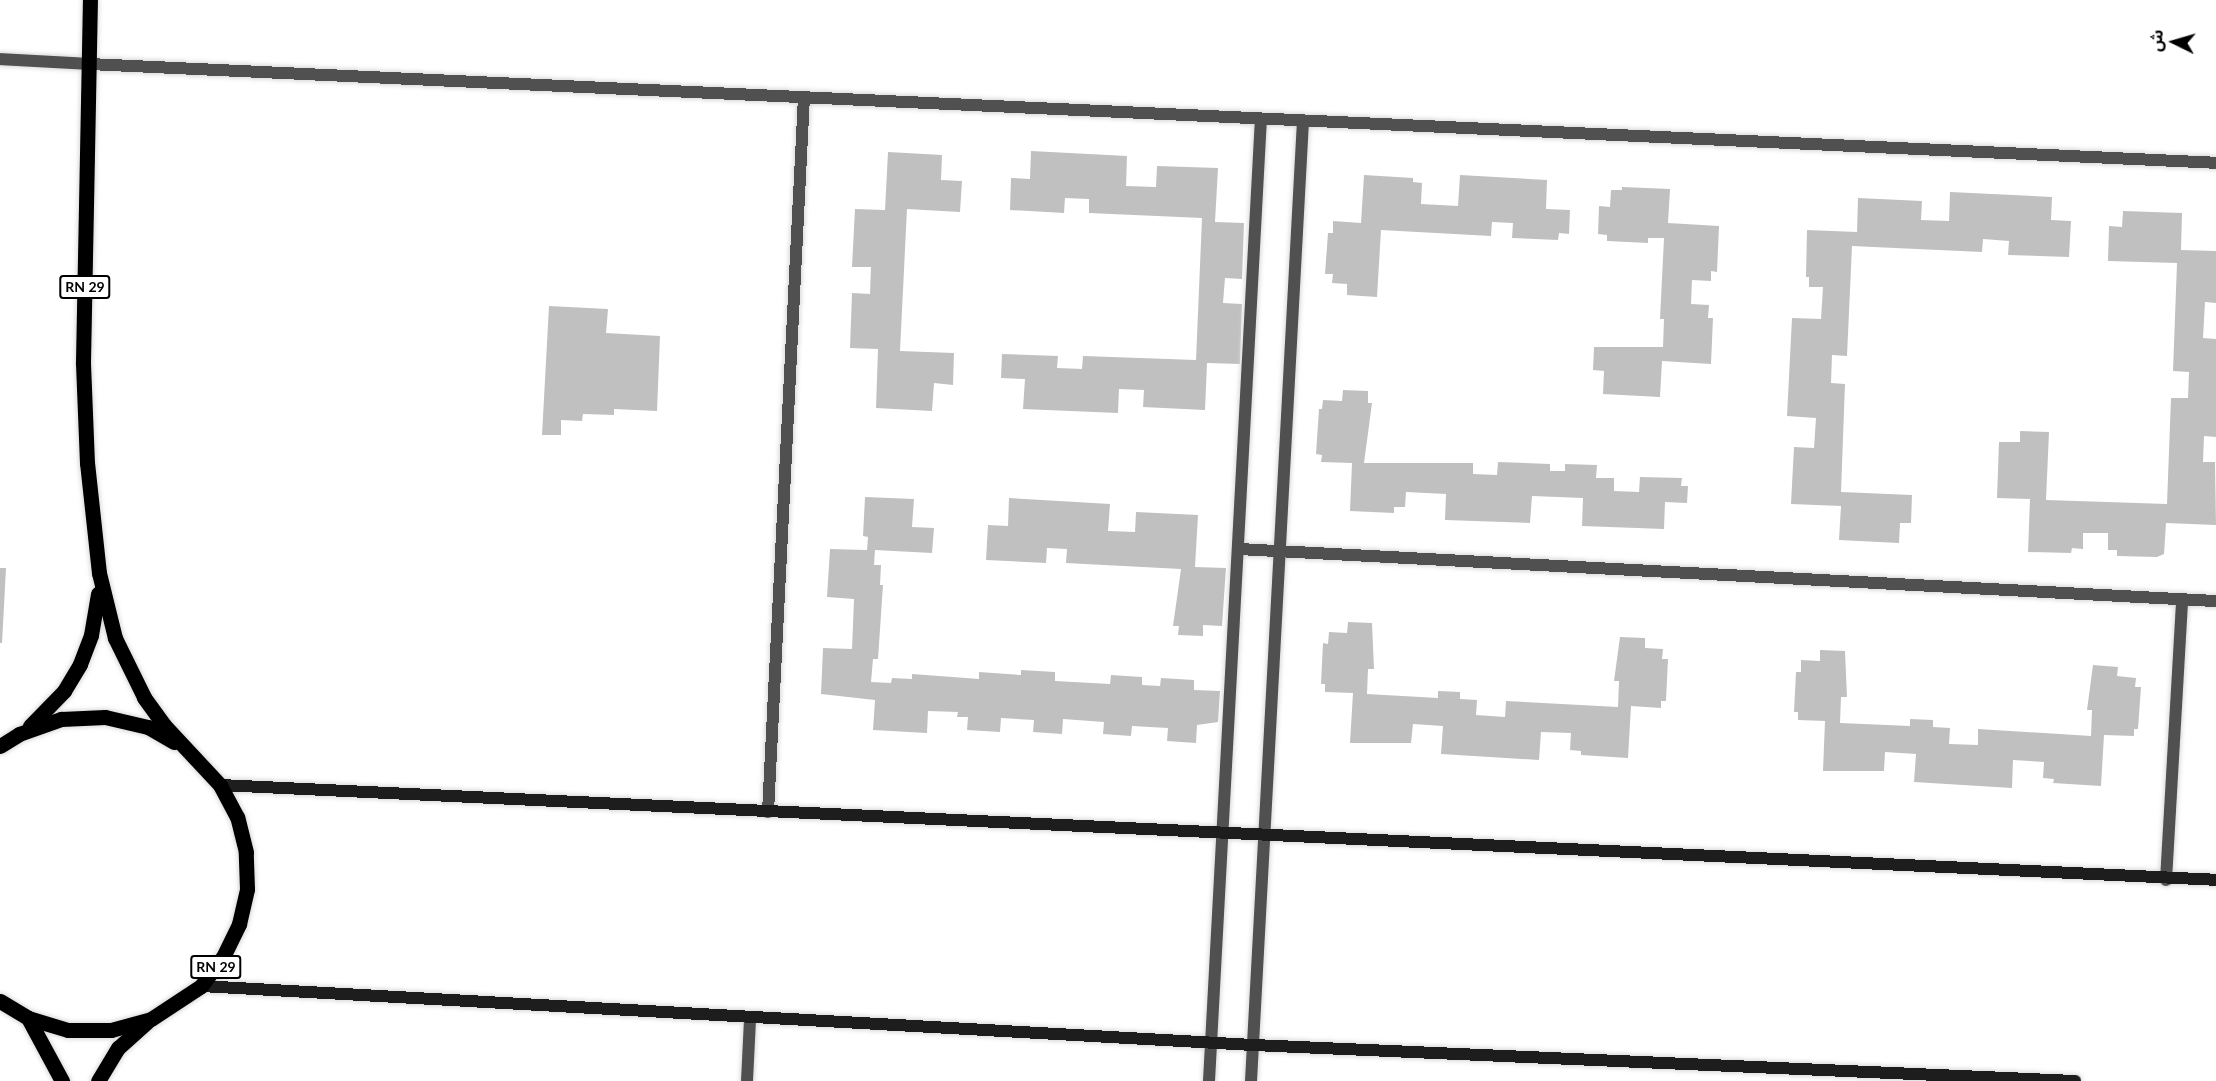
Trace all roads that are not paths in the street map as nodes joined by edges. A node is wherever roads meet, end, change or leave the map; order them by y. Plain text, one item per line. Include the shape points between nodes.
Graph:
1 (90, 0) edge
2 (0, 59) edge
3 (89, 64) junction
4 (804, 97) junction
5 (1261, 119) junction
6 (1303, 120) junction
7 (2216, 163) edge
8 (1239, 549) junction
9 (1281, 551) junction
10 (99, 573) junction
11 (2182, 599) junction
12 (2216, 601) edge
13 (19, 734) junction
14 (0, 746) edge
15 (187, 749) junction
16 (220, 785) junction
17 (768, 812) junction
18 (1223, 834) junction
19 (1264, 836) junction
20 (2166, 880) junction
21 (2216, 880) edge
22 (201, 986) junction
23 (0, 1001) edge
24 (28, 1018) junction
25 (151, 1019) junction
26 (750, 1019) junction
27 (1211, 1043) junction
28 (1252, 1045) junction
29 (62, 1081) edge
30 (98, 1081) edge
31 (747, 1081) edge
32 (1209, 1081) edge
33 (1251, 1081) edge
34 (2075, 1081) edge

1 - 3 main road, RN 29
2 - 3 street
3 - 4 street
3 - 10 main road, RN 29 via 84,393
4 - 5 street
4 - 17 street
5 - 6 street
5 - 8 street
6 - 7 street
6 - 9 street
8 - 9 street
8 - 18 street
9 - 11 street
9 - 19 street
10 - 13 main road, RN 29 via 98,604 80,664 44,715
10 - 15 main road, RN 29 via 105,606 128,669 164,725
11 - 12 street
11 - 20 street
13 - 14 main road, RN 29
13 - 15 main road, RN 29 via 61,719 105,717 148,727
15 - 16 main road, RN 29
16 - 17 main road
16 - 22 main road, RN 29 via 241,834 247,889 239,924 223,957
17 - 18 main road
18 - 19 main road
18 - 27 street
19 - 20 main road
19 - 28 street
20 - 21 main road
22 - 25 main road, RN 29
22 - 26 main road
23 - 24 main road, RN 29
24 - 25 main road, RN 29 via 68,1030 111,1030
24 - 29 main road
25 - 30 main road, RN 29 via 118,1048
26 - 27 main road
26 - 31 street
27 - 28 main road
27 - 32 street
28 - 33 street
28 - 34 main road

